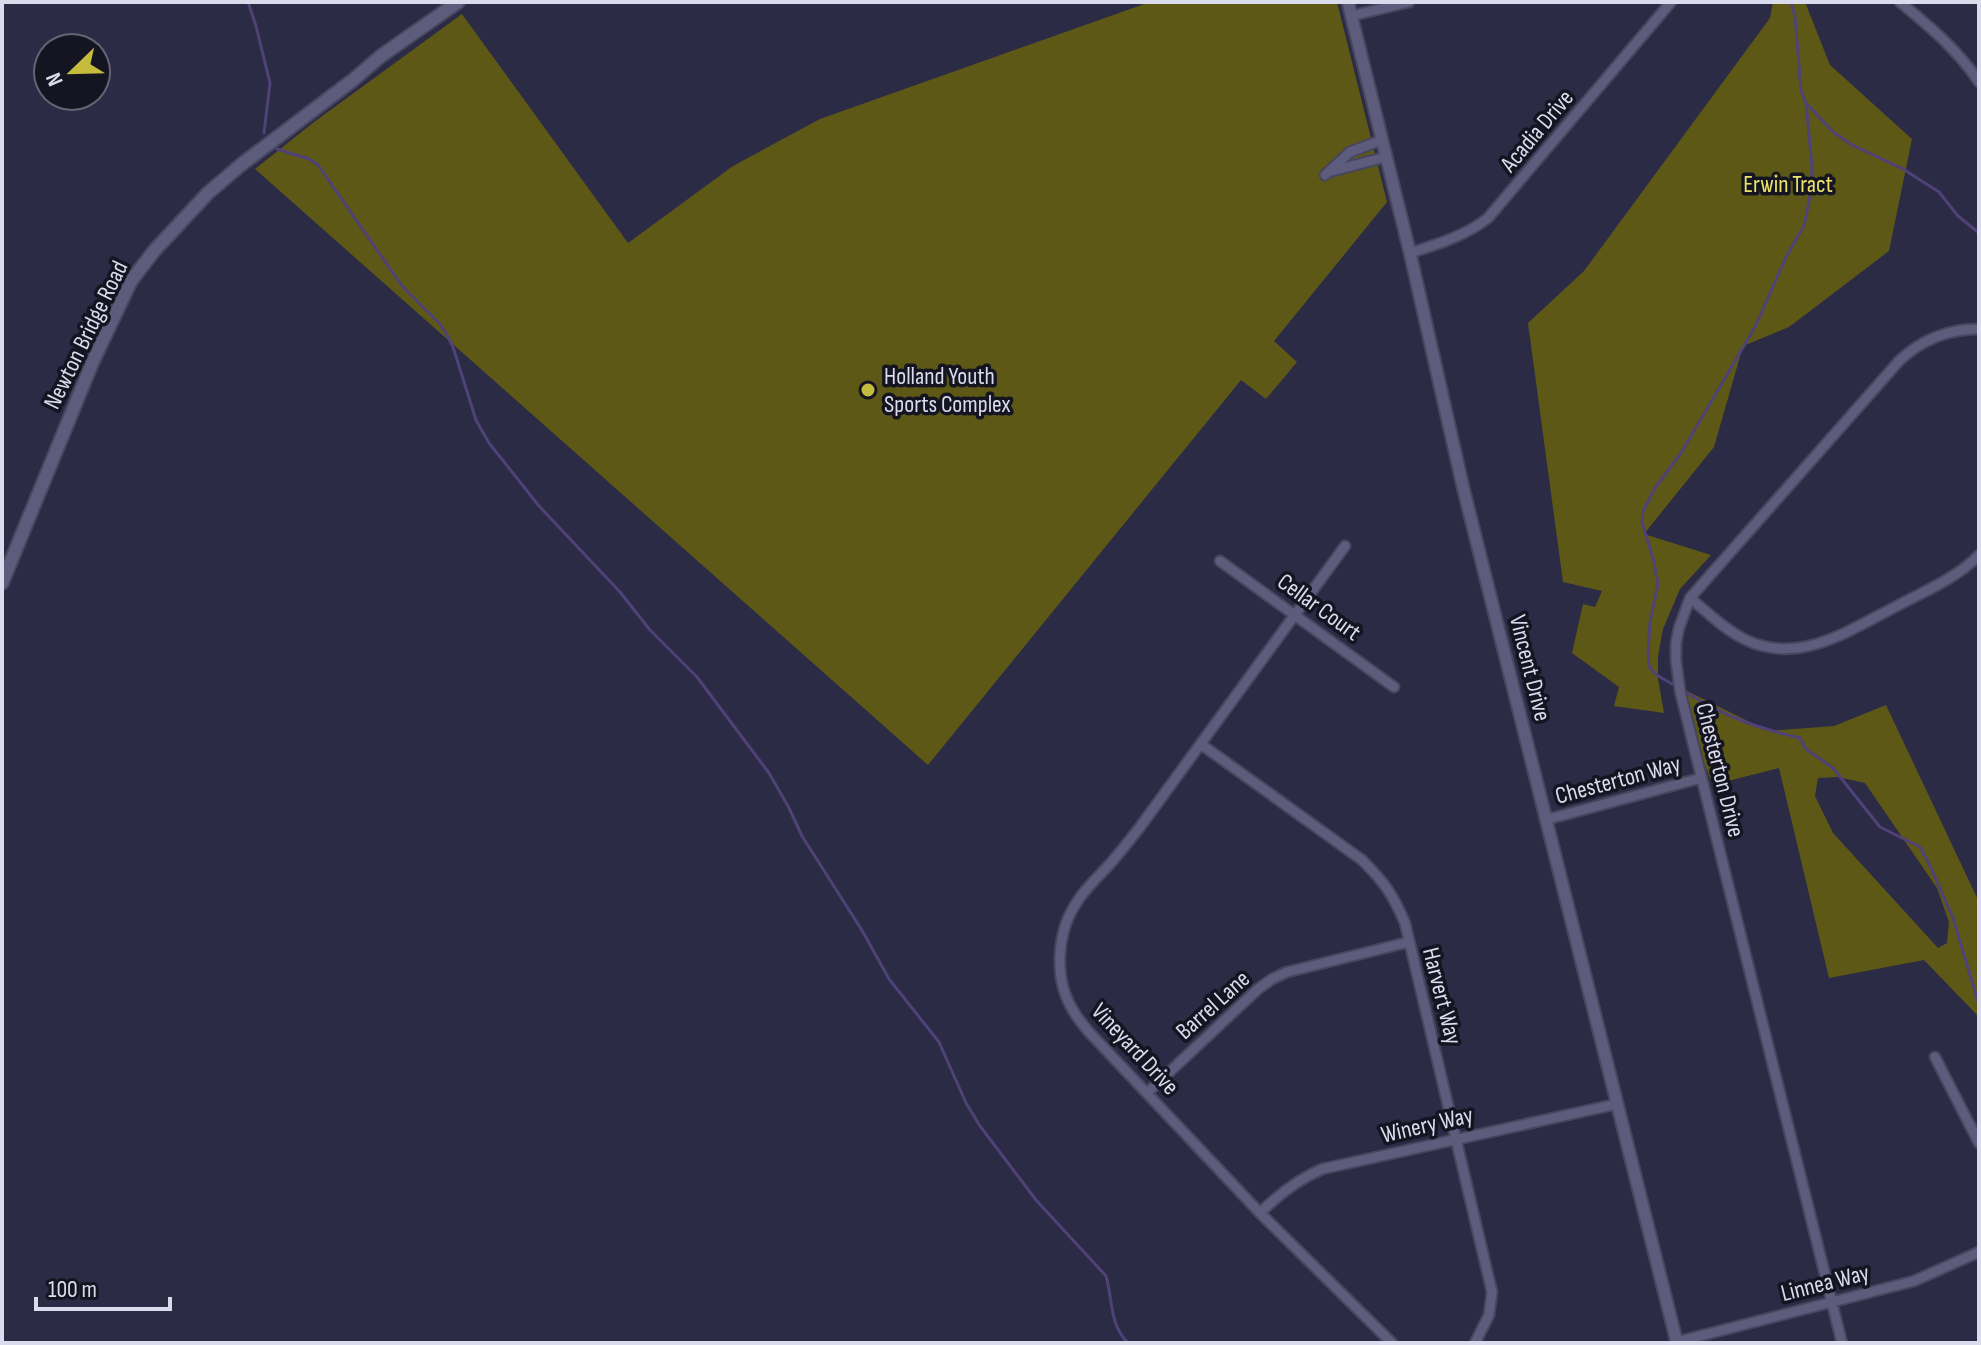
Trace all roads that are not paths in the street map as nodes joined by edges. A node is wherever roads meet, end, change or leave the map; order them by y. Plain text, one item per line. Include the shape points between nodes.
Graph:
1 (458, 2) edge
2 (1348, 2) edge
3 (1409, 2) edge
4 (1671, 2) edge
5 (1900, 2) edge
6 (1351, 16) junction
7 (1979, 82) edge
8 (1382, 140) junction
9 (1386, 157) junction
10 (1410, 253) junction
11 (1979, 329) edge
12 (1345, 546) dead end
13 (1979, 555) edge
14 (1220, 561) dead end
15 (2, 583) edge
16 (1690, 598) junction
17 (1295, 614) junction
18 (1394, 687) dead end
19 (1202, 745) junction
20 (1701, 778) junction
21 (1545, 820) junction
22 (1409, 942) junction
23 (1935, 1057) dead end
24 (1147, 1093) junction
25 (1617, 1104) junction
26 (1456, 1138) junction
27 (1979, 1143) edge
28 (1260, 1213) junction
29 (1979, 1252) edge
30 (1832, 1302) junction
31 (1677, 1342) edge
32 (1392, 1343) edge
33 (1475, 1343) edge
34 (1842, 1343) edge

1 - 15 main road, Newton Bridge Road via 242,164 154,251 131,281 93,361
2 - 6 street, Vincent Drive
3 - 6 street
4 - 10 street, Acadia Drive via 1488,218 1450,240
5 - 7 street via 1952,48
6 - 8 street, Vincent Drive
8 - 9 street, Vincent Drive
8 - 9 street via 1350,152 1325,175
9 - 10 street, Vincent Drive
10 - 21 street, Vincent Drive
11 - 16 street, Chesterton Drive via 1939,336 1912,349
12 - 17 street, Vineyard Drive
13 - 16 street via 1931,588 1831,640 1806,647 1771,648 1745,640
14 - 17 street, Cellar Court
16 - 20 street, Chesterton Drive via 1679,628 1676,661
17 - 18 street, Cellar Court
17 - 19 street, Vineyard Drive
19 - 22 street, Harvert Way via 1362,860 1385,883
19 - 24 street, Vineyard Drive via 1080,897 1061,945 1062,986 1073,1011
20 - 21 street, Chesterton Way
20 - 30 street, Chesterton Drive
21 - 25 street, Vincent Drive
22 - 24 street, Barrel Lane via 1272,979
22 - 26 street, Harvert Way
23 - 27 street
24 - 28 street, Vineyard Drive
25 - 26 street, Winery Way
25 - 31 street, Vincent Drive
26 - 28 street, Winery Way via 1322,1169 1302,1177
26 - 33 street, Harvert Way via 1492,1292 1489,1315
28 - 32 street, Vineyard Drive
29 - 30 street, Linnea Way via 1914,1281
30 - 31 street, Linnea Way
30 - 34 street, Chesterton Drive

